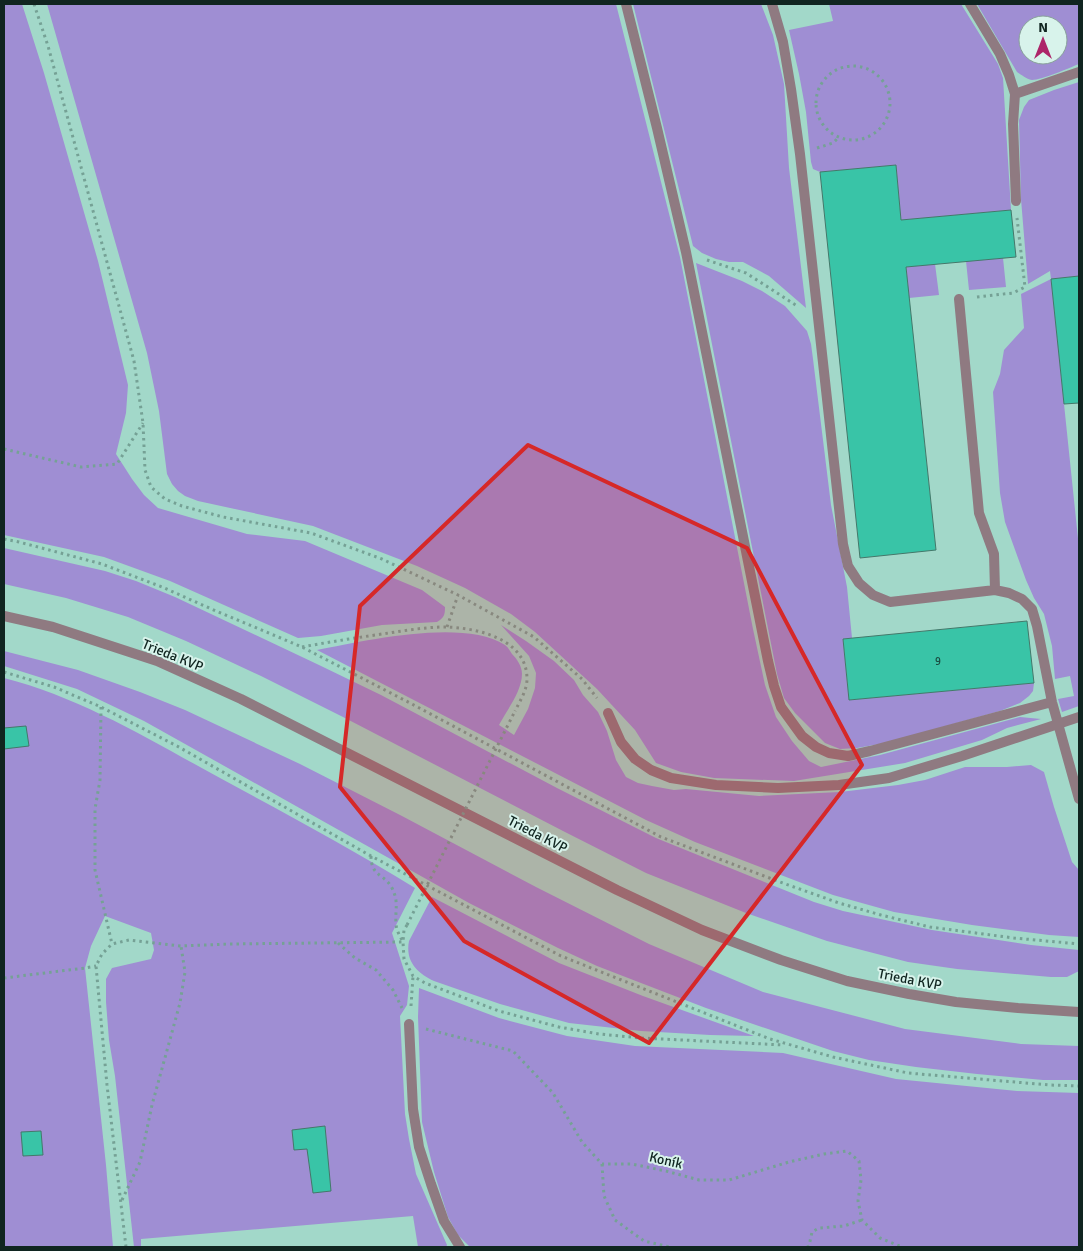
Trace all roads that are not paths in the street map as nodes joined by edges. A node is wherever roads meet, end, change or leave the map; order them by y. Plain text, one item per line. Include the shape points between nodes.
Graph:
1 (626, 4) edge
2 (772, 4) edge
3 (970, 4) edge
4 (1079, 72) edge
5 (1015, 94) junction
6 (1016, 201) road end
7 (959, 299) road end
8 (995, 590) junction
9 (4, 616) edge
10 (1052, 702) junction
11 (608, 712) road end
12 (1079, 717) edge
13 (1058, 725) junction
14 (1079, 799) edge
15 (1079, 1012) edge
16 (409, 1024) road end
17 (460, 1247) edge

1 - 10 street via 686,252 766,651 781,707 802,736 816,747 848,756
2 - 8 street via 793,98 848,566 859,583 873,595 890,602
3 - 5 street via 1000,54
4 - 5 street
5 - 6 street
7 - 8 street via 979,513 994,554
8 - 10 street via 1022,599 1032,610
9 - 15 street, Trieda KVP via 53,627 157,661 241,699 617,890 702,930 781,960 909,994 956,1002
10 - 13 street
11 - 13 street via 621,742 635,759 651,770 671,778 716,785 778,788 889,778
12 - 13 street
13 - 14 street
16 - 17 street via 413,1109 419,1147 444,1222

